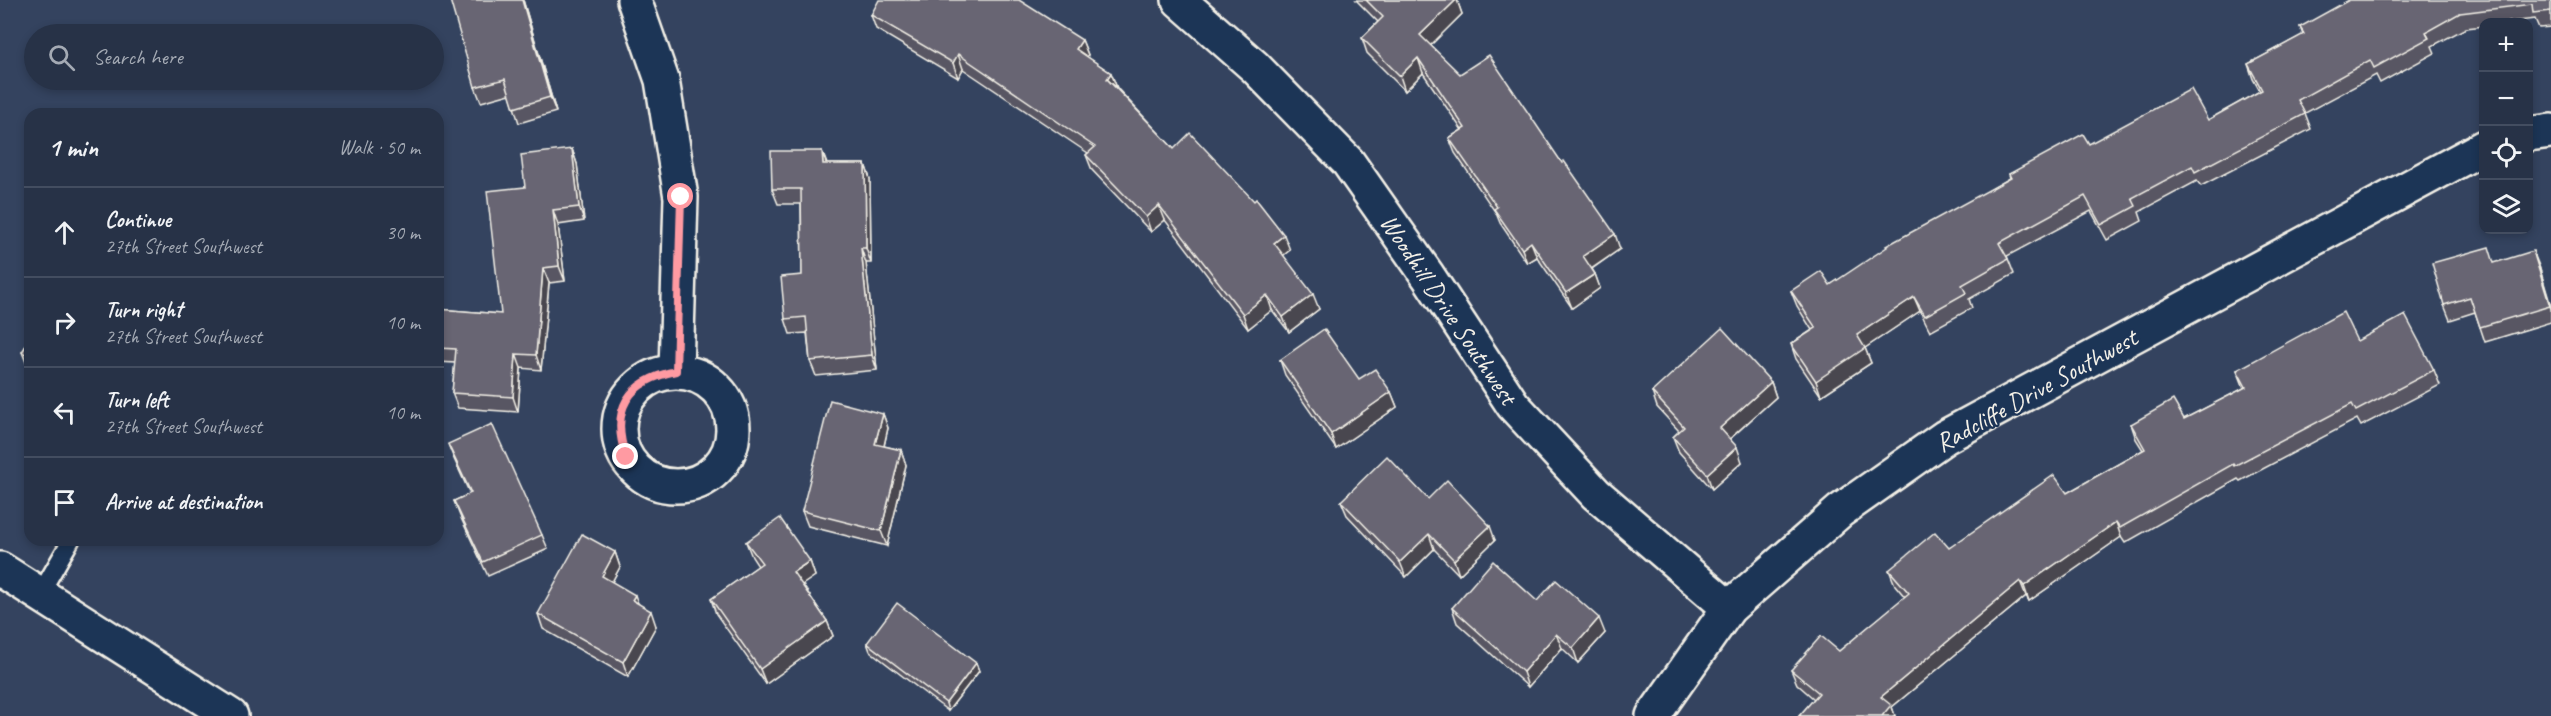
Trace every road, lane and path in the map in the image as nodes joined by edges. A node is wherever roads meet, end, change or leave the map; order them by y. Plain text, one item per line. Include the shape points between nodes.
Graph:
1 (634, 0) edge
2 (1179, 0) edge
3 (2551, 131) edge
4 (2533, 133) edge
5 (2479, 150) edge
6 (676, 371) dead end
7 (68, 546) edge
8 (0, 569) edge
9 (40, 594) junction
10 (1729, 608) junction
11 (231, 716) edge
12 (1653, 716) edge

1 - 6 street via 662,80 681,197
2 - 10 street, Woodhill Drive Southwest via 1255,67 1348,162 1513,405 1596,494
3 - 4 street
5 - 10 street, Radcliffe Drive Southwest via 1945,437 1839,511
7 - 9 lane
8 - 9 street
9 - 11 street
10 - 12 street, Radcliffe Drive Southwest

